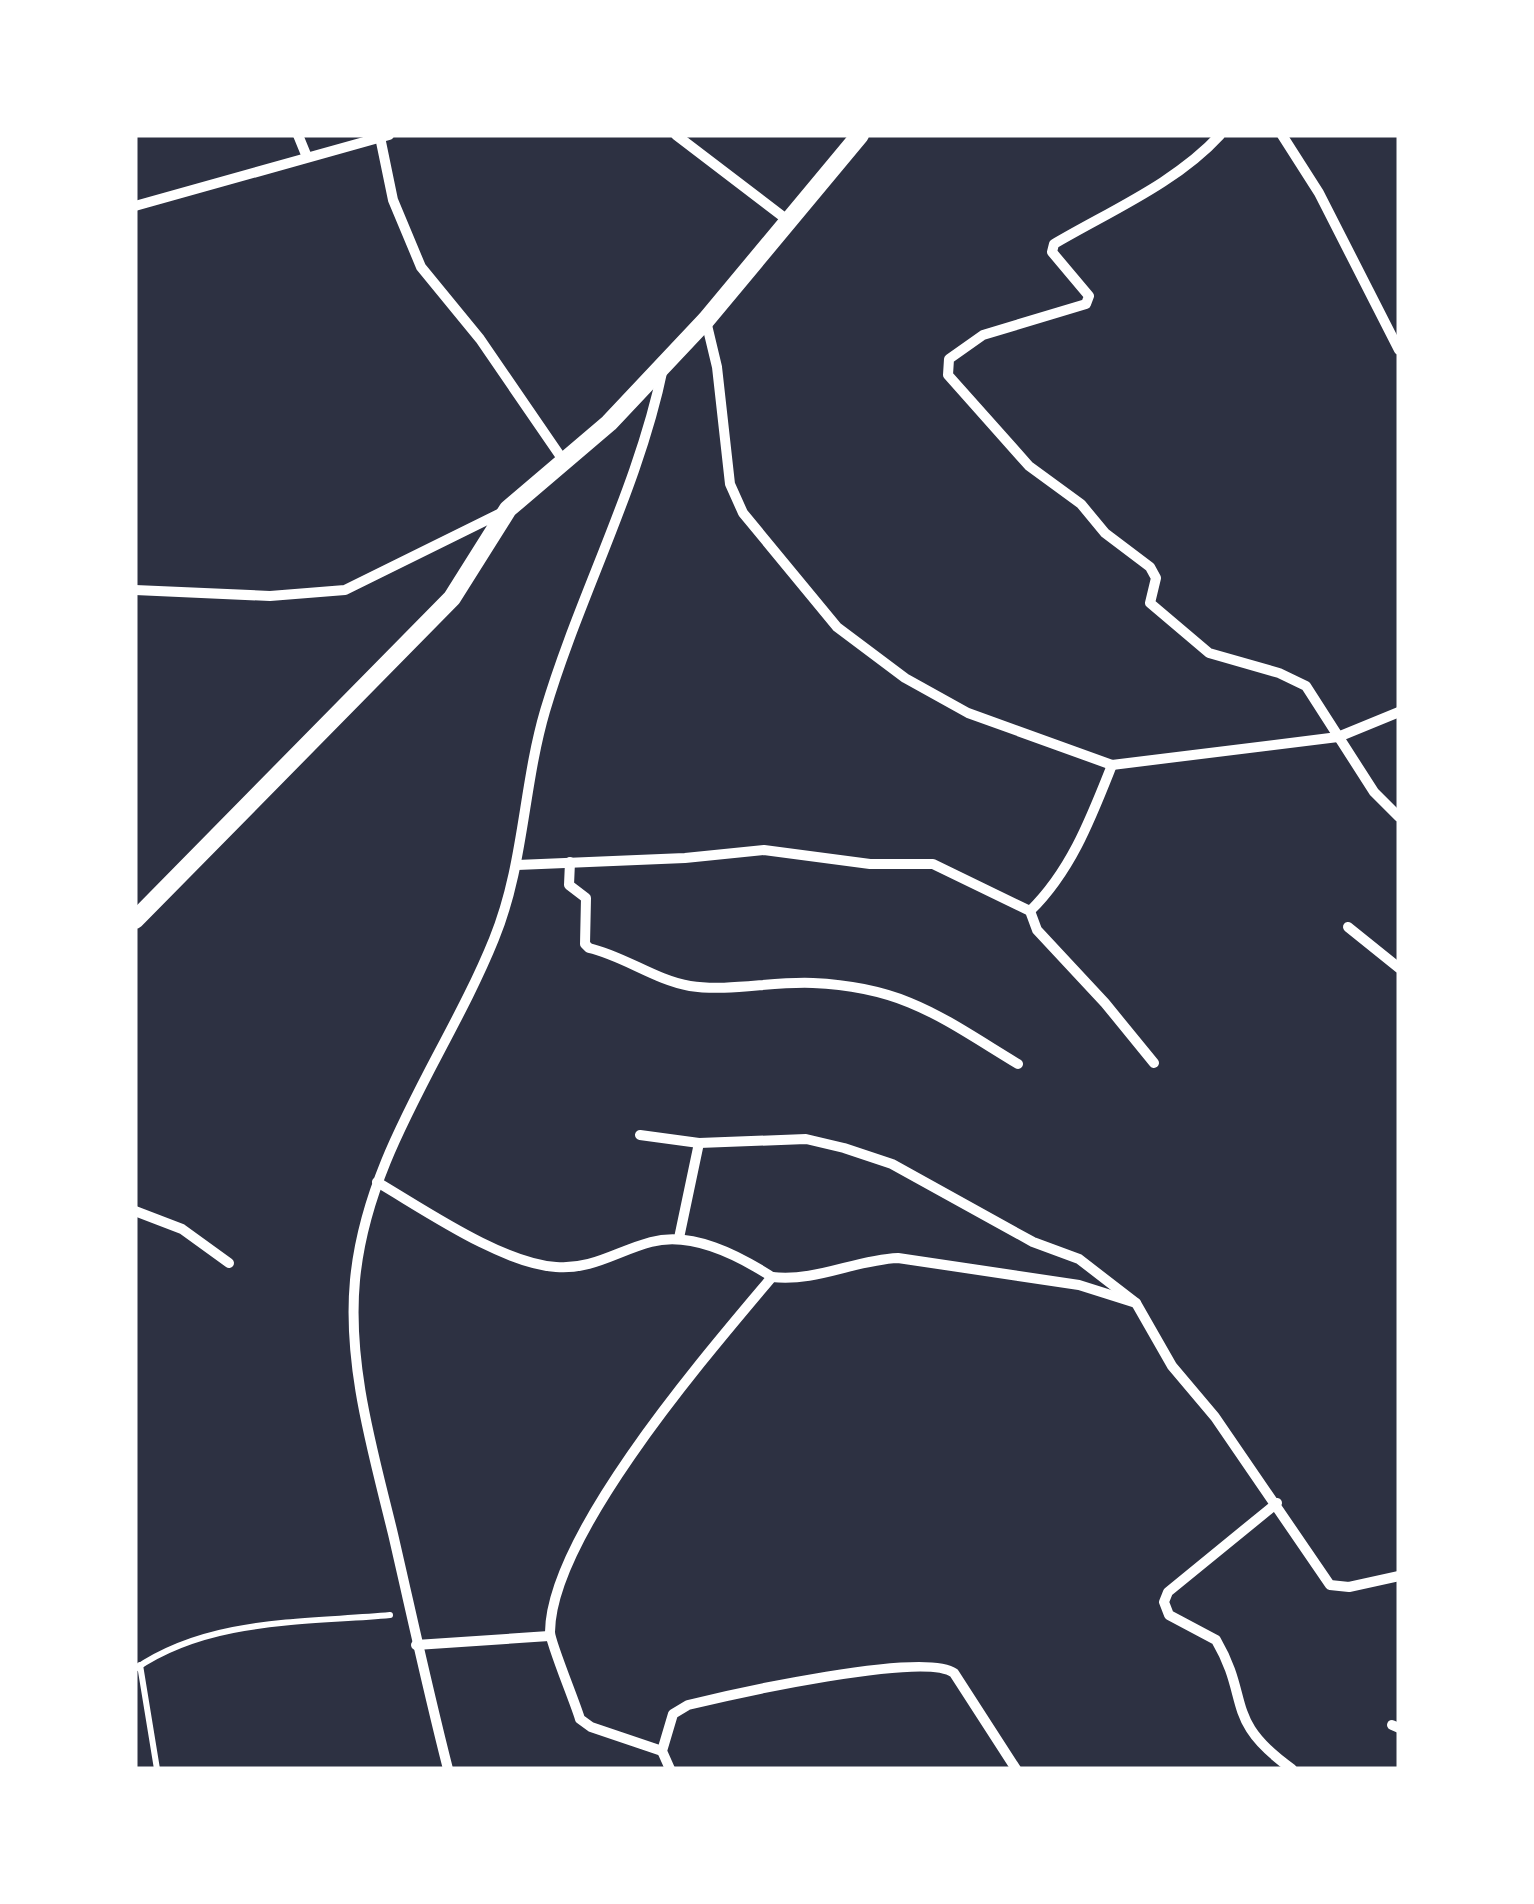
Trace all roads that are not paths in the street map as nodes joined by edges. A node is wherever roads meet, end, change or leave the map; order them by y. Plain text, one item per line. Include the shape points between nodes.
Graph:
1 (298, 135) edge
2 (676, 135) edge
3 (860, 135) edge
4 (1220, 135) edge
5 (1282, 135) edge
6 (385, 136) edge
7 (307, 156) junction
8 (135, 206) edge
9 (790, 222) junction
10 (706, 320) junction
11 (1399, 350) edge
12 (664, 362) junction
13 (563, 460) junction
14 (508, 509) junction
15 (135, 590) edge
16 (1399, 712) edge
17 (1338, 736) junction
18 (1112, 765) junction
19 (1399, 817) edge
20 (570, 862) junction
21 (517, 864) junction
22 (1030, 911) junction
23 (135, 920) edge
24 (1348, 927) dead end
25 (1399, 968) edge
26 (1018, 1064) dead end
27 (1154, 1064) dead end
28 (640, 1135) dead end
29 (698, 1143) junction
30 (378, 1182) junction
31 (135, 1210) edge
32 (679, 1238) junction
33 (229, 1263) dead end
34 (772, 1277) junction
35 (1136, 1302) junction
36 (1277, 1503) junction
37 (1399, 1576) edge
38 (549, 1636) junction
39 (416, 1645) junction
40 (662, 1751) junction
41 (448, 1769) edge
42 (670, 1769) edge
43 (1016, 1769) edge
44 (1292, 1769) edge

1 - 7 street
2 - 9 street
3 - 9 street
4 - 17 street via 1164,180 1054,244 1052,252 1089,296 1086,304 983,335 949,359 948,375 1029,466 1150,567 1156,578 1148,596 1153,608 1209,653 1306,686
5 - 11 street
6 - 7 street
6 - 13 street via 393,200 422,267
7 - 8 street
9 - 10 street
10 - 12 street
10 - 18 street via 730,484 743,513 836,628 968,713
12 - 13 street via 609,424
12 - 21 street via 546,709 524,795
13 - 14 street
14 - 15 street via 345,590 289,596
14 - 23 street via 452,598
16 - 17 street
17 - 18 street
17 - 19 street
18 - 22 street via 1072,858
20 - 21 street
20 - 22 street via 764,850 870,864 933,864
20 - 26 street via 569,885 586,898 589,948 683,985 812,983 906,997
21 - 30 street via 494,939
22 - 27 street via 1037,930
24 - 25 street
28 - 29 street
29 - 32 street
29 - 35 street via 806,1139 892,1164 1079,1260
30 - 32 street via 544,1266 602,1262
30 - 39 street via 356,1278 354,1346
31 - 33 street via 182,1229
32 - 34 street via 724,1251
34 - 35 street via 818,1277 898,1258 1078,1285
34 - 38 street via 682,1384 599,1505 570,1558
35 - 36 street via 1172,1366
36 - 37 street via 1330,1584 1349,1587
36 - 44 street via 1164,1602 1169,1615 1216,1640 1242,1720 1256,1741
38 - 39 street
38 - 40 street via 580,1719
39 - 41 street
40 - 42 street
40 - 43 street via 674,1714 688,1704 868,1670 944,1666

